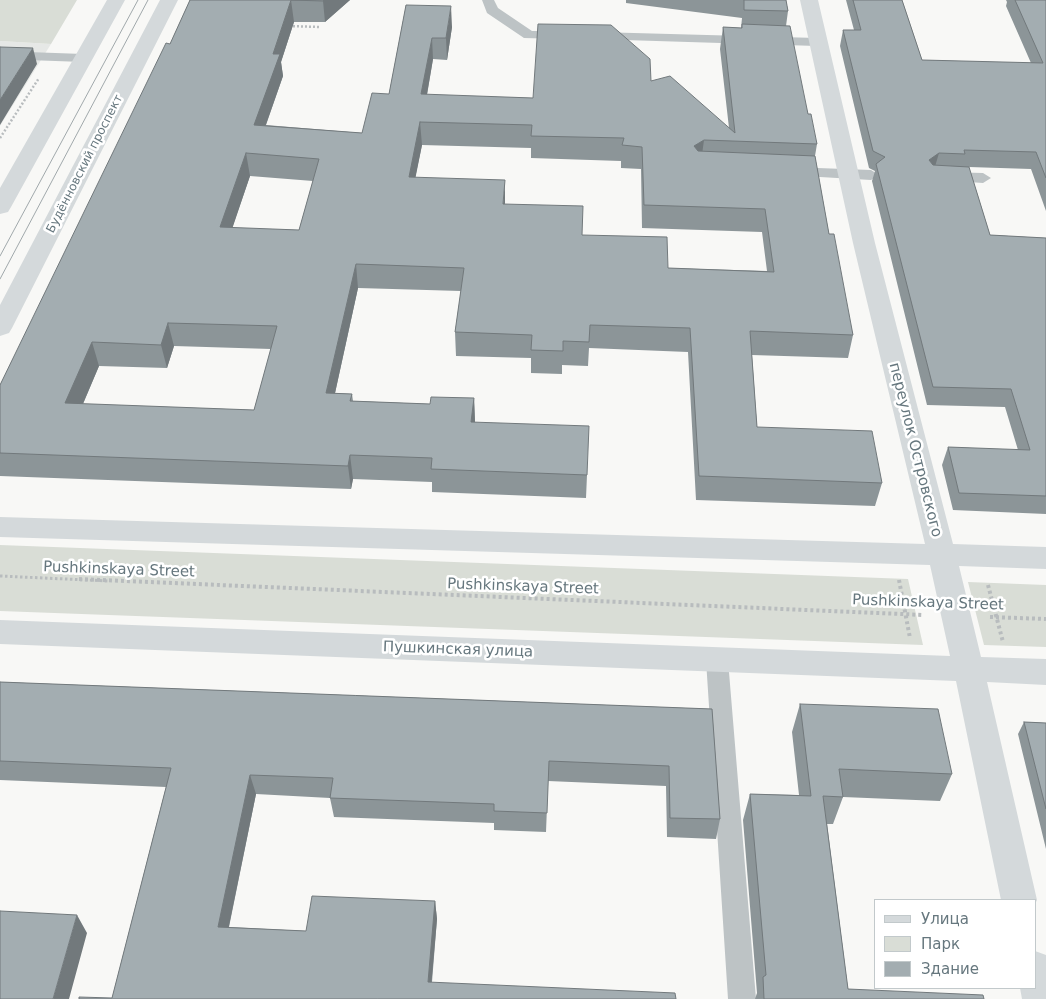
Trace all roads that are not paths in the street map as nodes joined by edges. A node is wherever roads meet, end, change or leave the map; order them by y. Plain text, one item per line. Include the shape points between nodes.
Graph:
1 (116, 0) edge
2 (169, 0) edge
3 (488, 0) edge
4 (808, 0) edge
5 (817, 42) junction
6 (0, 55) edge
7 (83, 58) junction
8 (780, 172) edge
9 (860, 174) junction
10 (934, 176) edge
11 (983, 178) dead end
12 (0, 208) edge
13 (0, 328) edge
14 (0, 527) edge
15 (941, 555) junction
16 (1046, 558) edge
17 (0, 632) edge
18 (717, 660) junction
19 (967, 670) junction
20 (1046, 672) edge
21 (1019, 899) edge
22 (1036, 975) edge
23 (742, 999) edge
24 (1041, 999) edge

1 - 7 street
2 - 13 street, Будённовский проспект
3 - 5 lane via 492,10 528,35
4 - 5 street, переулок Островского
5 - 9 street, переулок Островского
6 - 7 lane
7 - 12 street
8 - 9 lane
9 - 15 street, переулок Островского via 864,243
10 - 11 lane
14 - 15 street
15 - 16 street
15 - 19 street, переулок Островского
17 - 18 street, Пушкинская улица
18 - 19 street, Пушкинская улица
18 - 23 lane
19 - 20 street, Пушкинская улица
19 - 21 street, переулок Островского
22 - 24 street

